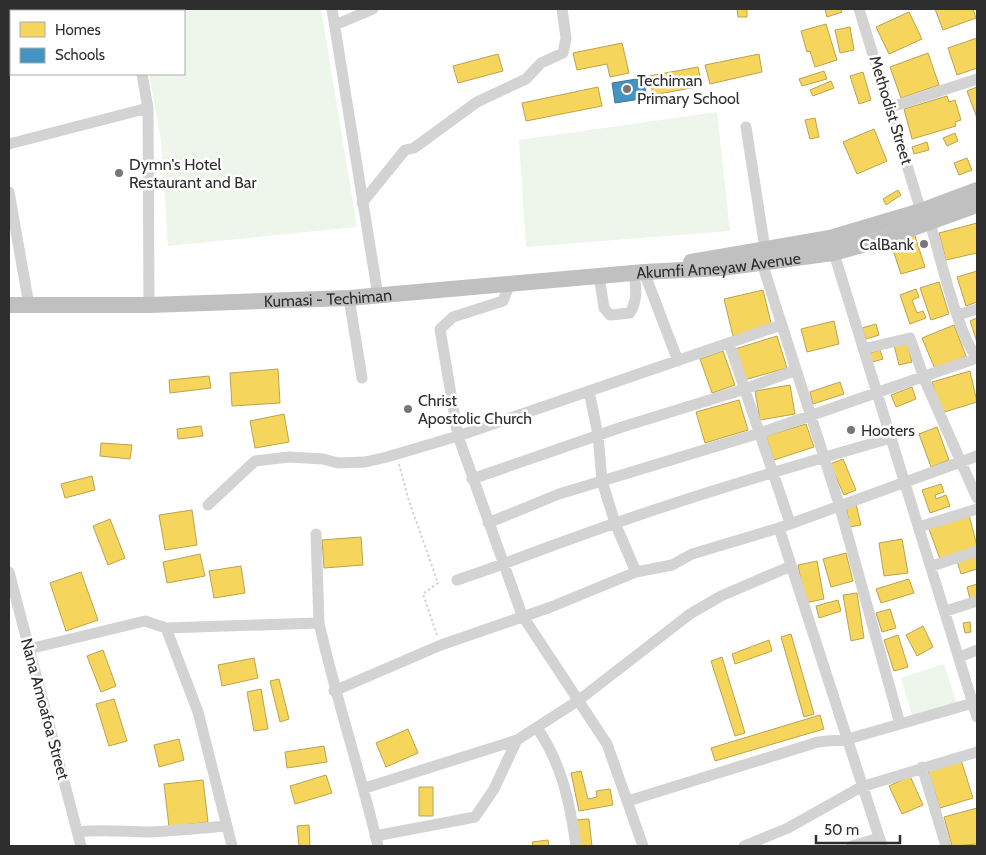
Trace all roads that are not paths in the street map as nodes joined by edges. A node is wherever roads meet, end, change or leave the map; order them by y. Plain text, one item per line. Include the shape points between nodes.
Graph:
1 (332, 9) edge
2 (373, 9) edge
3 (562, 9) edge
4 (859, 9) edge
5 (335, 25) junction
6 (142, 75) edge
7 (977, 79) edge
8 (891, 107) junction
9 (148, 108) junction
10 (746, 127) dead end
11 (9, 144) edge
12 (977, 190) edge
13 (9, 192) edge
14 (362, 203) junction
15 (977, 205) edge
16 (925, 217) junction
17 (831, 246) junction
18 (764, 256) junction
19 (639, 272) junction
20 (599, 276) junction
21 (510, 283) junction
22 (378, 296) junction
23 (349, 298) junction
24 (9, 305) edge
25 (29, 305) junction
26 (149, 305) junction
27 (977, 310) edge
28 (958, 315) junction
29 (781, 325) junction
30 (729, 343) junction
31 (863, 349) junction
32 (977, 358) edge
33 (678, 361) junction
34 (796, 370) junction
35 (924, 377) junction
36 (362, 378) dead end
37 (745, 390) junction
38 (589, 391) junction
39 (876, 394) junction
40 (811, 414) junction
41 (760, 434) junction
42 (458, 436) junction
43 (598, 436) junction
44 (891, 438) junction
45 (977, 456) edge
46 (824, 457) junction
47 (962, 461) junction
48 (773, 473) junction
49 (472, 479) junction
50 (602, 481) junction
51 (906, 481) junction
52 (977, 498) edge
53 (839, 504) junction
54 (208, 505) dead end
55 (977, 509) edge
56 (488, 523) junction
57 (616, 523) junction
58 (790, 523) junction
59 (919, 527) junction
60 (779, 528) junction
61 (316, 534) dead end
62 (977, 551) edge
63 (505, 565) junction
64 (791, 566) junction
65 (932, 566) junction
66 (9, 572) edge
67 (636, 572) junction
68 (457, 580) dead end
69 (977, 601) edge
70 (946, 611) junction
71 (522, 615) junction
72 (319, 623) junction
73 (166, 628) junction
74 (29, 649) junction
75 (977, 650) edge
76 (960, 657) junction
77 (334, 691) junction
78 (579, 700) junction
79 (973, 703) junction
80 (977, 717) edge
81 (900, 724) junction
82 (537, 728) junction
83 (848, 739) junction
84 (517, 740) junction
85 (977, 752) edge
86 (922, 768) junction
87 (861, 787) junction
88 (364, 788) junction
89 (628, 801) junction
90 (227, 826) junction
91 (77, 832) junction
92 (376, 841) edge
93 (880, 842) edge
94 (81, 846) edge
95 (232, 846) edge
96 (576, 846) edge
97 (643, 846) edge
98 (744, 846) edge
99 (852, 846) edge
100 (946, 846) edge

1 - 5 street
2 - 5 street
3 - 14 street via 566,38 563,53 541,63 526,79 498,95 477,102 414,148 405,150
4 - 8 street, Methodist Street
5 - 14 street
6 - 9 street
7 - 8 street
8 - 16 street, Methodist Street
9 - 11 street
9 - 26 street
10 - 18 street
12 - 16 highway, Akumfi Ameyaw Avenue
13 - 25 street
14 - 22 street
15 - 16 highway, Akumfi Ameyaw Avenue
16 - 17 highway, Akumfi Ameyaw Avenue via 877,241
16 - 28 street, Methodist Street
17 - 18 highway, Akumfi Ameyaw Avenue
17 - 31 street
18 - 19 highway, Akumfi Ameyaw Avenue via 722,268
18 - 29 street
19 - 20 highway, Kumasi - Techiman
19 - 20 street via 634,307 630,312 610,316 604,308
19 - 33 street
20 - 21 highway, Kumasi - Techiman
21 - 22 highway, Kumasi - Techiman
21 - 42 street via 502,301 453,317 440,329
22 - 23 highway, Kumasi - Techiman
23 - 26 highway, Kumasi - Techiman
23 - 36 street
24 - 25 highway, Kumasi - Techiman
25 - 26 highway, Kumasi - Techiman
27 - 28 street
28 - 32 street, Methodist Street
29 - 30 street
29 - 34 street
30 - 33 street
30 - 37 street
31 - 35 street via 910,338
31 - 39 street
32 - 35 street
33 - 38 street
34 - 37 street
34 - 40 street
35 - 39 street
35 - 47 street
37 - 41 street
37 - 43 street
38 - 42 street
38 - 43 street
39 - 40 street
39 - 44 street
40 - 41 street
40 - 46 street
41 - 48 street
41 - 50 street
42 - 49 street
42 - 54 street via 365,462 338,463 323,458 290,457 255,461
43 - 49 street
43 - 50 street
44 - 46 street
44 - 51 street
45 - 47 street
46 - 48 street
46 - 53 street
47 - 51 street
47 - 52 street
48 - 57 street
48 - 58 street
49 - 56 street
50 - 56 street via 559,494
50 - 57 street
51 - 53 street
51 - 59 street
53 - 58 street
53 - 81 street
55 - 59 street
56 - 63 street
57 - 63 street
57 - 67 street
58 - 60 street
59 - 65 street
60 - 64 street
60 - 67 street via 692,554 672,565
61 - 72 street
62 - 65 street
63 - 68 street
63 - 71 street
64 - 78 street via 720,596 690,614
64 - 83 street
65 - 70 street
66 - 74 street, Nana Amoafoa Street
67 - 71 street via 551,607
69 - 70 street
70 - 76 street
71 - 77 street
71 - 78 street
72 - 73 street
72 - 77 street
73 - 74 street via 146,621
73 - 90 street via 198,712
74 - 91 street, Nana Amoafoa Street
75 - 76 street
76 - 79 street
77 - 88 street
78 - 82 street
78 - 89 street via 607,744
79 - 80 street
79 - 81 street
81 - 83 street
82 - 84 street
82 - 96 street via 555,756 571,809
83 - 87 street
83 - 89 street via 818,742
84 - 88 street
84 - 92 street via 494,789 475,817
85 - 86 street
86 - 87 street
86 - 100 street
87 - 93 street
87 - 98 street via 788,828
88 - 92 street
89 - 97 street
90 - 91 street via 167,832
90 - 95 street
91 - 94 street, Nana Amoafoa Street
93 - 99 street

